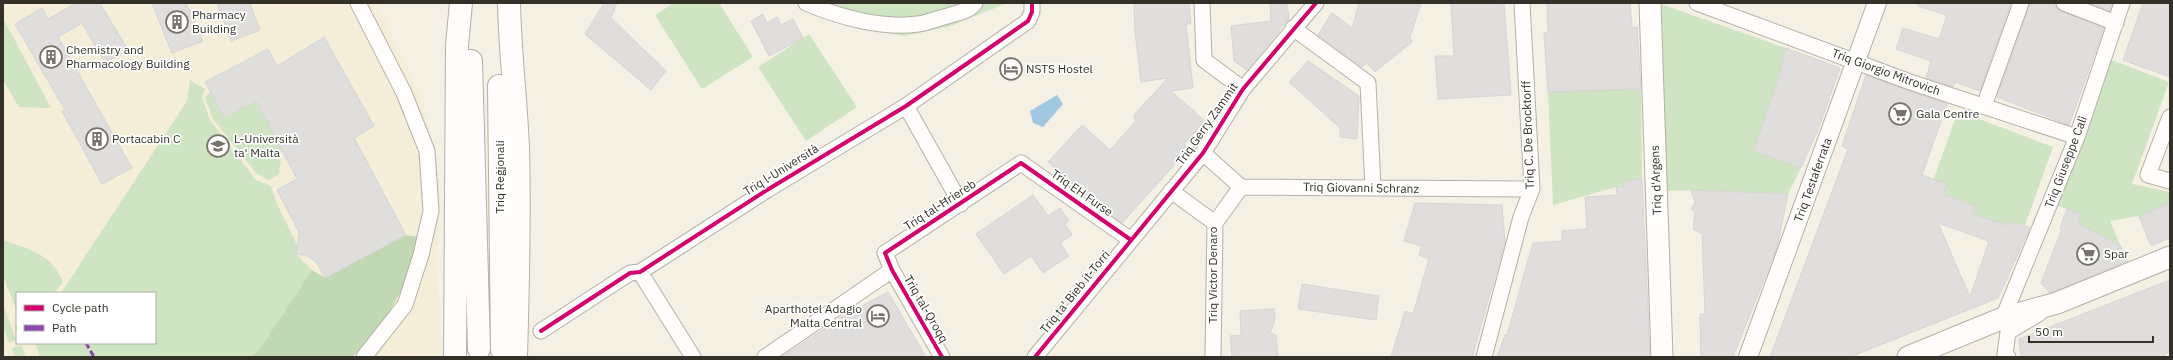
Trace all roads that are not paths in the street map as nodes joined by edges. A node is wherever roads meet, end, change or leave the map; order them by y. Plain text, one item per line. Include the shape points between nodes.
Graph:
1 (358, 3) edge
2 (460, 3) edge
3 (470, 3) edge
4 (499, 3) edge
5 (509, 3) edge
6 (806, 3) edge
7 (975, 3) edge
8 (1032, 3) edge
9 (1202, 3) edge
10 (1316, 3) edge
11 (1522, 3) edge
12 (1650, 3) edge
13 (1697, 3) edge
14 (1877, 3) edge
15 (2021, 3) edge
16 (2064, 3) edge
17 (2122, 3) edge
18 (2116, 22) junction
19 (1293, 28) junction
20 (1857, 62) junction
21 (1243, 90) junction
22 (906, 106) junction
23 (1984, 106) junction
24 (2170, 117) edge
25 (2077, 137) junction
26 (1202, 153) junction
27 (1021, 163) joint
28 (2170, 181) edge
29 (1241, 186) junction
30 (1372, 188) junction
31 (1532, 189) junction
32 (1171, 191) junction
33 (961, 204) junction
34 (1215, 223) junction
35 (1131, 240) junction
36 (2170, 257) edge
37 (892, 270) junction
38 (640, 272) junction
39 (2057, 303) junction
40 (2003, 318) junction
41 (541, 331) dead end
42 (479, 349) dead end
43 (509, 354) edge
44 (364, 357) edge
45 (455, 357) edge
46 (693, 357) edge
47 (765, 357) edge
48 (942, 357) edge
49 (1035, 357) edge
50 (1213, 357) edge
51 (1484, 357) edge
52 (1662, 357) edge
53 (1748, 357) edge
54 (1908, 357) edge
55 (2008, 357) edge

1 - 44 street via 404,92 427,151 431,211 421,255 405,305
2 - 45 highway via 457,45
3 - 42 highway, Triq Reġjonali
4 - 43 highway, Triq Reġjonali
5 - 43 highway via 510,54 518,148 518,275
6 - 7 street via 860,20 918,24 959,12
8 - 22 street, Triq l-Università via 1028,21
9 - 21 street via 1204,60
10 - 19 street, Triq Gerry Zammit
11 - 31 street, Triq C. De Brocktorff
12 - 52 main road, Triq d'Argens
13 - 20 street, Triq Giorgio Mitrovich
14 - 20 street, Triq Testaferrata
15 - 23 street
16 - 18 street
17 - 18 street, Triq Giuseppe Calì
18 - 25 street, Triq Giuseppe Calì
19 - 21 street, Triq Gerry Zammit
19 - 30 street via 1368,83
20 - 23 street, Triq Giorgio Mitrovich
20 - 53 street, Triq Testaferrata
21 - 26 street, Triq Gerry Zammit
22 - 33 street
22 - 38 street, Triq l-Università via 767,190
23 - 25 street, Triq Giorgio Mitrovich
24 - 28 street via 2148,175
25 - 40 street, Triq Giuseppe Calì
26 - 29 street
26 - 32 street, Triq Gerry Zammit
27 - 33 street, Triq tal-Ħriereb
27 - 35 street, Triq EH Furse
29 - 30 street, Triq Giovanni Schranz
29 - 34 street
30 - 31 street, Triq Giovanni Schranz
31 - 51 street, Triq C. De Brocktorff via 1521,217
32 - 34 street, Triq Victor Denaro
32 - 35 street, Triq Gerry Zammit
33 - 37 street, Triq tal-Ħriereb via 885,253
34 - 50 street, Triq Victor Denaro
35 - 49 street, Triq ta' Bieb it-Torri
36 - 39 main road
37 - 47 street
37 - 48 street, Triq tal-Qroqq
38 - 41 street, Triq l-Università via 630,273
38 - 46 street
39 - 40 main road
39 - 55 street via 2008,332
40 - 54 main road

